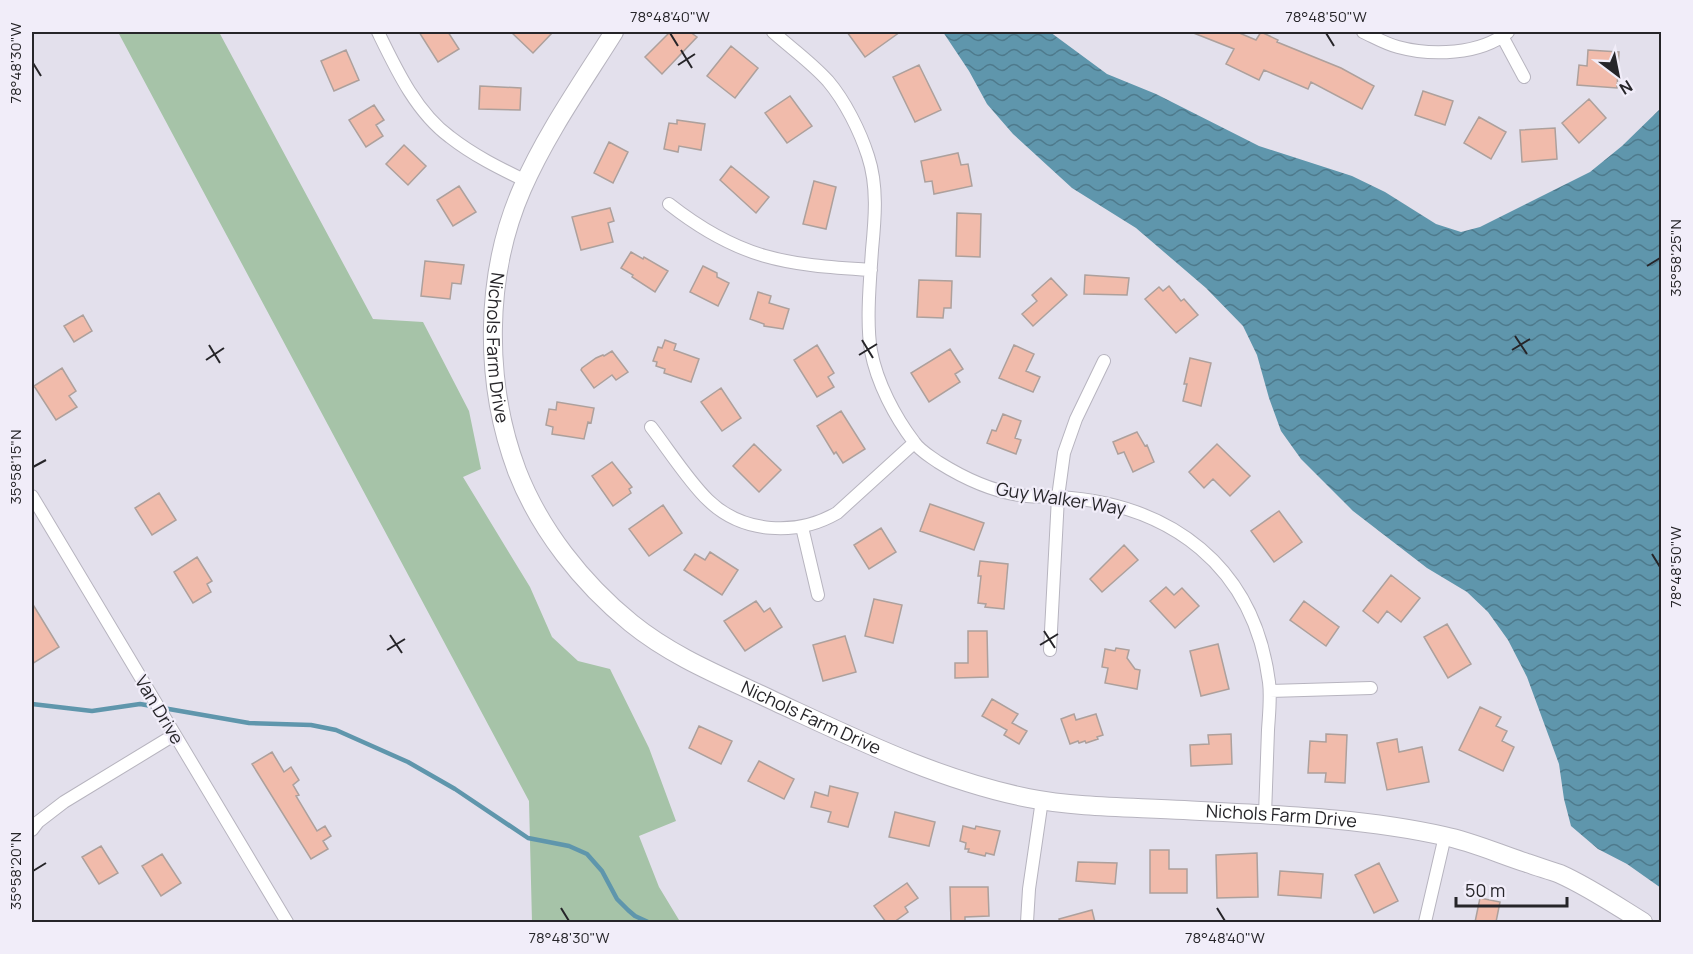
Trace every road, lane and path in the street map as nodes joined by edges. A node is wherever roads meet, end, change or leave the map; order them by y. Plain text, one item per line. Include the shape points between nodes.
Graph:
1 (378, 32) edge
2 (614, 32) edge
3 (772, 32) edge
4 (1363, 32) edge
5 (1505, 34) edge
6 (1524, 77) dead end
7 (525, 181) junction
8 (669, 204) dead end
9 (871, 270) junction
10 (1104, 361) dead end
11 (651, 426) dead end
12 (914, 443) junction
13 (32, 496) edge
14 (1058, 497) junction
15 (802, 527) junction
16 (818, 595) dead end
17 (1050, 650) dead end
18 (1371, 688) dead end
19 (1270, 691) junction
20 (174, 735) junction
21 (1042, 800) junction
22 (1265, 815) junction
23 (32, 830) edge
24 (1444, 836) junction
25 (287, 922) edge
26 (1027, 922) edge
27 (1425, 922) edge
28 (1643, 922) edge

1 - 7 street via 430,119 472,152
2 - 7 street, Nichols Farm Drive
3 - 9 street, Guy Walker Way via 830,83 868,156 875,196
4 - 5 street via 1416,51 1462,50
5 - 6 street
7 - 21 street, Nichols Farm Drive via 501,257 493,353 509,447 518,473 555,543 571,563 630,622 684,658 900,758 996,791
8 - 9 street via 712,235 754,254 798,264
9 - 12 street, Guy Walker Way via 871,352 885,394
10 - 14 street via 1064,453
11 - 15 street via 707,500 720,510 764,527
12 - 14 street, Guy Walker Way via 956,473 990,488
12 - 15 street via 844,508 825,520
13 - 20 street, Van Drive
14 - 17 street
14 - 19 street, Guy Walker Way via 1111,504 1143,514 1187,537 1210,557 1228,578 1251,617
15 - 16 street
18 - 19 street
19 - 22 street, Guy Walker Way
20 - 23 street via 50,811
20 - 25 street, Van Drive
21 - 22 street, Nichols Farm Drive
21 - 26 street
22 - 24 street, Nichols Farm Drive via 1393,826
24 - 27 street
24 - 28 street, Nichols Farm Drive via 1562,875

